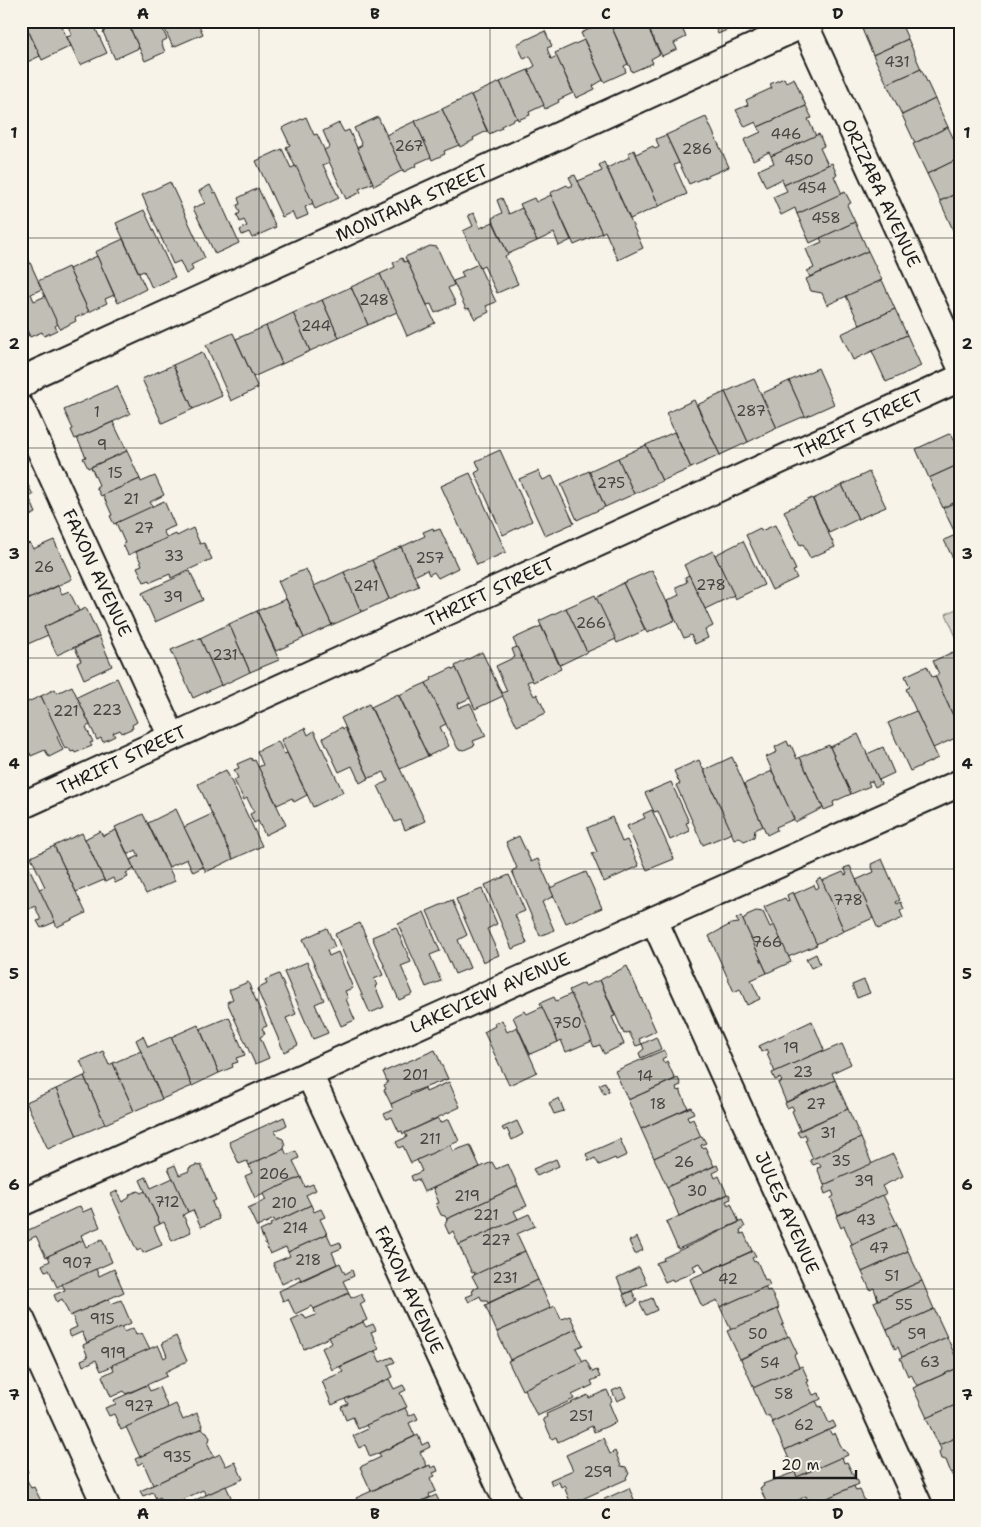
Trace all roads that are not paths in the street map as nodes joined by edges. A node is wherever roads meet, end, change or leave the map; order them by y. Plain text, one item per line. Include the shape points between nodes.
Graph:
1 (803, 23) edge
2 (960, 365) edge
3 (960, 378) edge
4 (21, 385) edge
5 (21, 408) edge
6 (172, 737) junction
7 (960, 783) edge
8 (21, 806) edge
9 (654, 920) junction
10 (309, 1074) junction
11 (21, 1203) edge
12 (21, 1319) edge
13 (106, 1506) edge
14 (509, 1506) edge
15 (919, 1506) edge

1 - 2 street, ORIZABA AVENUE
1 - 4 street, MONTANA STREET via 37,373
3 - 6 street, THRIFT STREET
5 - 6 street, FAXON AVENUE
6 - 8 street, THRIFT STREET
7 - 9 street, LAKEVIEW AVENUE
9 - 10 street, LAKEVIEW AVENUE
9 - 15 street, JULES AVENUE
10 - 11 street, LAKEVIEW AVENUE
10 - 14 street, FAXON AVENUE
12 - 13 street

